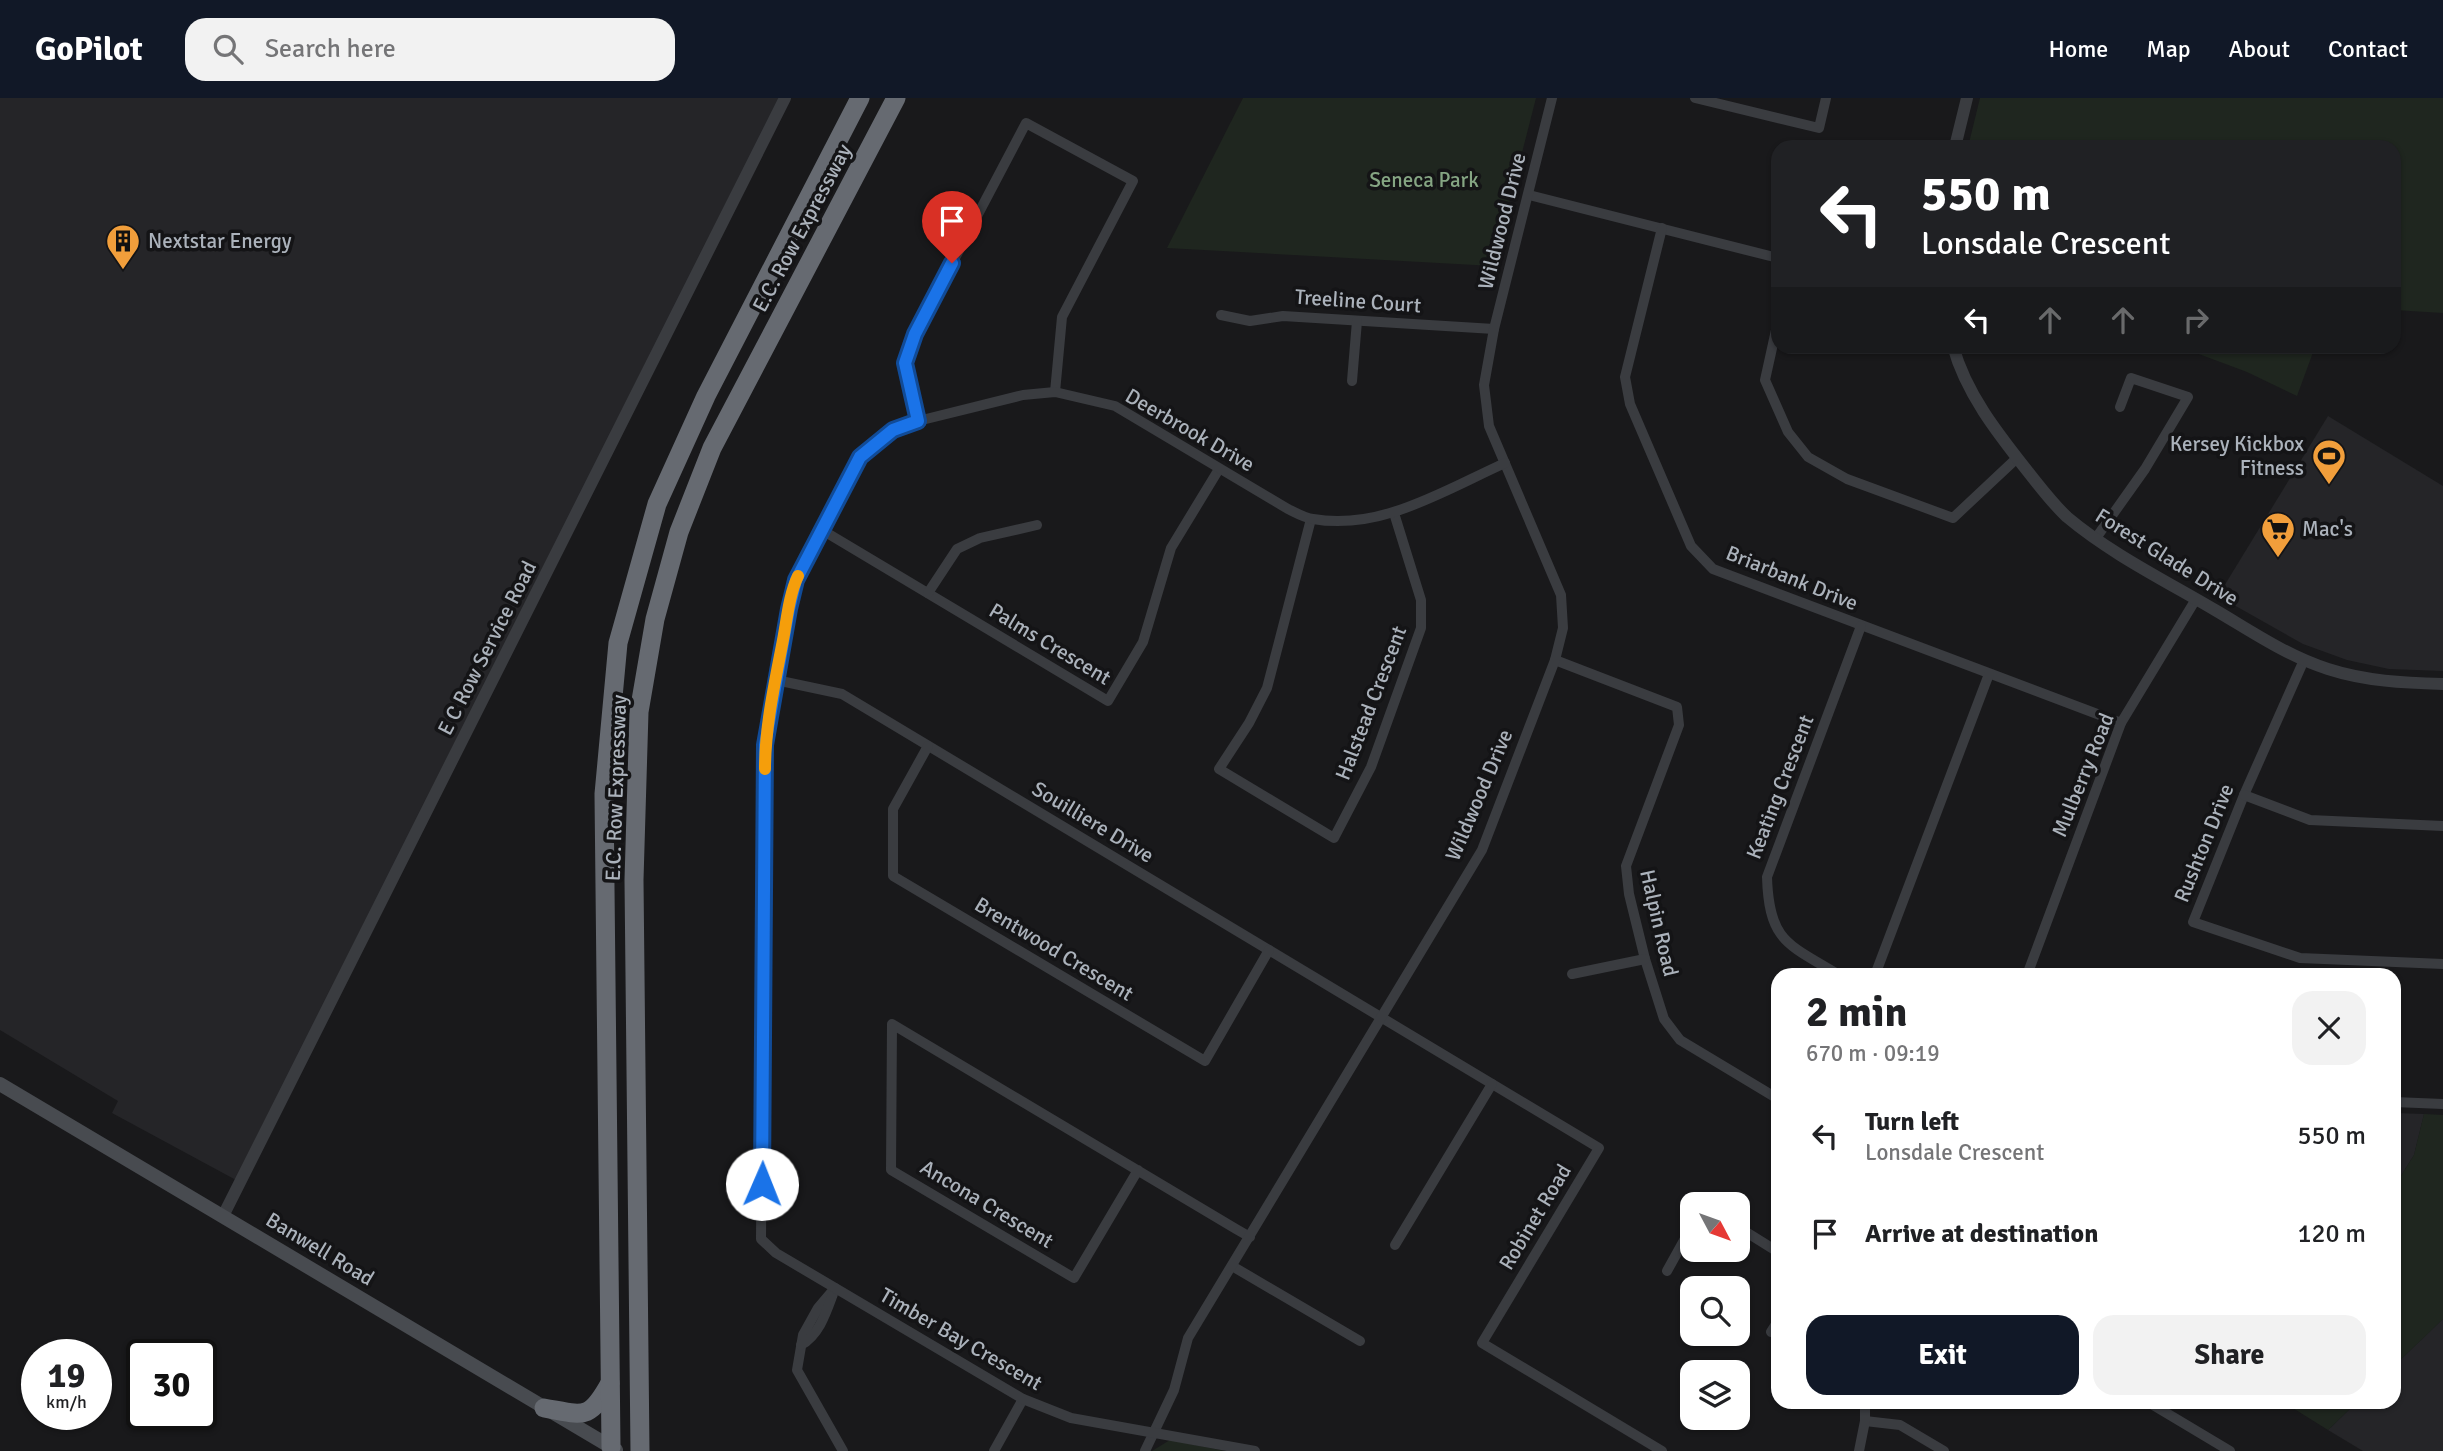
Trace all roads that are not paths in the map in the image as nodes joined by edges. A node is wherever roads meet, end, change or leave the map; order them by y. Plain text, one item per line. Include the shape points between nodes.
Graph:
1 (785, 98) edge
2 (860, 98) edge
3 (896, 98) edge
4 (1552, 98) edge
5 (1695, 98) edge
6 (1826, 98) edge
7 (1967, 98) edge
8 (1957, 140) edge
9 (1529, 195) junction
10 (1662, 228) junction
11 (1771, 256) edge
12 (1221, 315) dead end
13 (1357, 321) junction
14 (1494, 329) junction
15 (1771, 353) edge
16 (1955, 354) edge
17 (1352, 382) dead end
18 (1055, 392) junction
19 (2120, 407) dead end
20 (918, 421) junction
21 (2017, 458) junction
22 (1504, 463) junction
23 (1219, 469) junction
24 (1394, 513) junction
25 (1311, 519) junction
26 (1037, 525) dead end
27 (822, 530) junction
28 (2096, 538) junction
29 (928, 593) junction
30 (2196, 599) junction
31 (1861, 626) junction
32 (1555, 660) junction
33 (2304, 660) junction
34 (1989, 674) junction
35 (776, 680) junction
36 (2443, 684) edge
37 (2121, 723) junction
38 (928, 746) junction
39 (2244, 794) junction
40 (2443, 826) edge
41 (1269, 950) junction
42 (1645, 959) junction
43 (2443, 964) edge
44 (1827, 968) edge
45 (1878, 968) edge
46 (2030, 968) edge
47 (1572, 974) dead end
48 (1382, 1018) junction
49 (0, 1084) edge
50 (1492, 1084) junction
51 (1771, 1095) edge
52 (2401, 1102) edge
53 (2443, 1104) edge
54 (1138, 1170) junction
55 (223, 1216) junction
56 (1750, 1234) edge
57 (1250, 1237) junction
58 (1395, 1245) dead end
59 (1680, 1248) edge
60 (1771, 1248) edge
61 (1232, 1266) junction
62 (1667, 1271) dead end
63 (835, 1289) junction
64 (1360, 1341) dead end
65 (611, 1382) junction
66 (1023, 1399) junction
67 (544, 1408) junction
68 (1865, 1409) edge
69 (2160, 1409) edge
70 (1866, 1421) junction
71 (1153, 1431) junction
72 (614, 1449) edge
73 (640, 1451) edge
74 (843, 1451) edge
75 (994, 1451) edge
76 (1145, 1451) edge
77 (1255, 1451) edge
78 (1662, 1451) edge
79 (1859, 1451) edge
80 (1944, 1451) edge
81 (2231, 1451) edge

1 - 55 street, E C Row Service Road
2 - 65 highway, E.C. Row Expressway via 712,384 657,504 618,643 604,794
3 - 73 highway, E.C. Row Expressway via 712,448 678,531 655,619 639,712 634,880
4 - 9 street, Wildwood Drive
5 - 6 street via 1819,128
7 - 8 street
9 - 10 street
9 - 14 street, Wildwood Drive
10 - 11 street
10 - 31 street, Briarbank Drive via 1625,377 1630,404 1692,546 1713,569
12 - 13 street, Treeline Court via 1250,321 1283,316
13 - 14 street, Treeline Court
13 - 17 street
14 - 22 street, Wildwood Drive via 1484,384 1489,426
15 - 21 street via 1765,380 1788,432 1808,457 1847,479 1953,518
16 - 21 street, Forest Glade Drive via 1972,391
18 - 20 street, Deerbrook Drive via 1023,395
18 - 20 street via 1062,317 1133,181 1027,123 915,334 905,363
18 - 23 street, Deerbrook Drive via 1115,406
19 - 28 street via 2131,378 2188,397
20 - 27 street, Deerbrook Drive via 893,430 860,457
21 - 28 street, Forest Glade Drive via 2057,507
22 - 24 street, Deerbrook Drive
22 - 32 street, Wildwood Drive via 1561,595 1563,628
23 - 25 street, Deerbrook Drive
23 - 29 street, Palms Crescent via 1171,548 1143,642 1108,701
24 - 25 street, Deerbrook Drive via 1349,523
24 - 25 street, Halstead Crescent via 1421,600 1421,628 1371,767 1334,838 1219,769 1267,688
26 - 29 street via 980,538 957,549
27 - 29 street, Palms Crescent
27 - 35 street, Deerbrook Drive via 796,580
28 - 30 street, Forest Glade Drive
30 - 33 street, Forest Glade Drive
30 - 37 street, Mulberry Road
31 - 34 street, Briarbank Drive
31 - 44 street, Keating Crescent via 1767,877 1774,926 1788,945
32 - 42 street, Halpin Road via 1677,707 1679,725 1626,866
32 - 48 street, Wildwood Drive via 1482,850
33 - 36 street, Forest Glade Drive via 2372,679
33 - 39 street, Rushton Drive
34 - 37 street, Briarbank Drive
34 - 45 street
35 - 38 street, Souilliere Drive via 842,694
35 - 63 street, Deerbrook Drive via 765,745 761,1239
37 - 46 street, Mulberry Road
38 - 41 street, Souilliere Drive
38 - 41 street, Brentwood Crescent via 893,809 893,876 1205,1061
39 - 40 street via 2310,820
39 - 43 street, Rushton Drive via 2193,922 2300,958
41 - 48 street, Souilliere Drive
42 - 47 street
42 - 51 street, Halpin Road via 1664,1019 1680,1040
48 - 50 street, Robinet Road
48 - 57 street, Wildwood Drive
49 - 55 main road, Banwell Road
50 - 58 street
50 - 78 street, Robinet Road via 1599,1148 1482,1343
52 - 53 street
54 - 54 street, Ancona Crescent via 950,1059 892,1024 891,1170 1074,1278
54 - 57 street, Ancona Crescent
55 - 67 main road, Banwell Road
56 - 60 street
57 - 61 street, Wildwood Drive
59 - 62 street
61 - 64 street
61 - 71 street, Wildwood Drive via 1188,1338 1174,1390
63 - 66 street, Timber Bay Crescent
63 - 74 street via 811,1339 801,1345 797,1370
65 - 67 highway via 589,1411
65 - 72 highway, E.C. Row Expressway
66 - 71 street, Timber Bay Crescent via 1071,1418
66 - 75 street
67 - 72 main road, Banwell Road
68 - 70 street
69 - 81 street
70 - 79 street
70 - 80 street via 1900,1425
71 - 76 street, Wildwood Drive
71 - 77 street, Timber Bay Crescent

